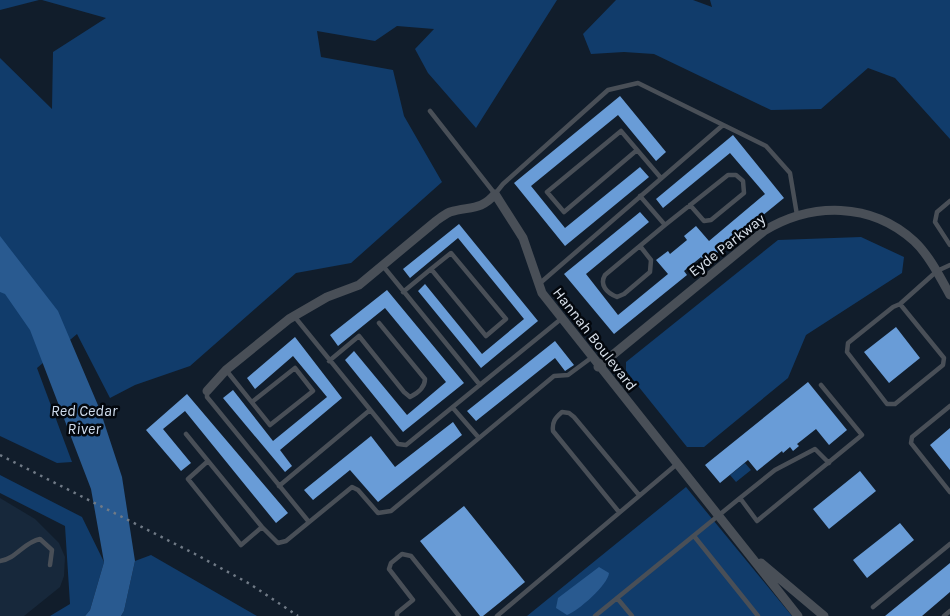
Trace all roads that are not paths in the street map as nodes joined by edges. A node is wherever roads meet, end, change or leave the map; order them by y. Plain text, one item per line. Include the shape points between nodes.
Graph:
1 (430, 111) dead end
2 (723, 125) junction
3 (637, 150) junction
4 (661, 178) junction
5 (495, 194) junction
6 (640, 196) junction
7 (950, 201) edge
8 (690, 205) junction
9 (797, 215) junction
10 (666, 225) junction
11 (948, 237) edge
12 (950, 244) edge
13 (640, 246) junction
14 (950, 265) edge
15 (382, 266) junction
16 (431, 269) junction
17 (937, 271) junction
18 (538, 284) junction
19 (403, 292) junction
20 (950, 295) edge
21 (900, 304) junction
22 (294, 316) junction
23 (561, 319) junction
24 (379, 323) dead end
25 (591, 358) junction
26 (329, 360) junction
27 (598, 367) junction
28 (226, 370) junction
29 (480, 385) junction
30 (821, 385) dead end
31 (207, 390) joint
32 (252, 402) junction
33 (950, 406) edge
34 (453, 408) junction
35 (370, 410) junction
36 (186, 434) dead end
37 (479, 438) junction
38 (208, 461) junction
39 (829, 463) junction
40 (677, 464) junction
41 (279, 486) junction
42 (950, 492) edge
43 (638, 495) junction
44 (740, 498) junction
45 (619, 512) junction
46 (719, 516) junction
47 (309, 522) junction
48 (262, 527) junction
49 (694, 536) junction
50 (950, 544) edge
51 (945, 548) junction
52 (749, 553) junction
53 (950, 554) edge
54 (0, 561) edge
55 (50, 565) dead end
56 (617, 598) junction
57 (873, 607) dead end
58 (950, 611) edge
59 (397, 616) edge
60 (459, 616) edge
61 (497, 616) edge
62 (595, 616) edge
63 (632, 616) edge
64 (758, 616) edge
65 (798, 616) edge
66 (824, 616) edge
67 (944, 616) edge

1 - 5 lane
2 - 4 lane
2 - 5 lane via 638,83 608,90
2 - 9 lane via 766,146 790,173
3 - 3 lane via 621,131 547,192 564,212
3 - 4 lane
4 - 6 lane
5 - 15 street via 488,203 450,212
5 - 18 street, Hannah Boulevard via 523,238
6 - 10 lane
6 - 18 lane
7 - 11 lane via 937,212 935,222
8 - 8 lane via 728,175 736,175 744,181 744,192 711,220 704,221
8 - 10 lane
9 - 17 street, Eyde Parkway via 840,209 881,218 914,241
9 - 27 street, Eyde Parkway via 764,232
10 - 13 lane
11 - 12 lane
13 - 13 lane via 605,275 603,286 609,294 617,297 624,294 650,272 651,260
14 - 17 lane
15 - 19 lane
15 - 22 street via 359,285 327,297
16 - 16 lane via 486,336 506,320 451,253
16 - 19 lane
17 - 20 street, Eyde Parkway
17 - 21 lane
18 - 23 street, Hannah Boulevard
19 - 29 lane
21 - 21 lane via 893,306 848,343 847,352 887,404 895,404 942,365 944,358
22 - 26 lane
22 - 28 street
23 - 25 street, Hannah Boulevard
23 - 29 lane
24 - 26 lane via 425,379 415,395 410,397 404,392 359,336
25 - 27 street, Hannah Boulevard
25 - 37 lane via 568,375 554,376
26 - 35 lane
27 - 40 street, Hannah Boulevard
28 - 31 street
28 - 32 lane
29 - 34 lane
30 - 39 lane via 862,436
31 - 41 lane via 207,397
32 - 32 lane via 295,368 312,391 270,424
33 - 42 lane via 912,437 911,443
34 - 35 lane via 406,444 398,444
34 - 37 lane
35 - 41 lane
36 - 38 lane
37 - 47 lane via 391,510 378,513 352,487
38 - 48 lane
38 - 48 lane via 188,479 241,545
39 - 44 lane via 815,449 775,470
39 - 44 lane via 758,521
40 - 43 lane
40 - 46 street, Hannah Boulevard
41 - 47 lane
43 - 45 lane
43 - 45 lane via 574,417 562,412 556,417 552,423 553,431
44 - 46 lane
45 - 61 lane
46 - 49 lane
46 - 52 street, Hannah Boulevard
47 - 48 lane via 286,541 278,543
49 - 56 lane
49 - 64 lane
50 - 51 lane
51 - 53 lane
51 - 57 lane
52 - 65 street, Hannah Boulevard
52 - 66 street, Hannah Boulevard
54 - 55 lane via 40,539 52,550
56 - 62 lane
56 - 63 lane
58 - 67 lane
59 - 60 lane via 413,600 389,569 402,554 410,556

